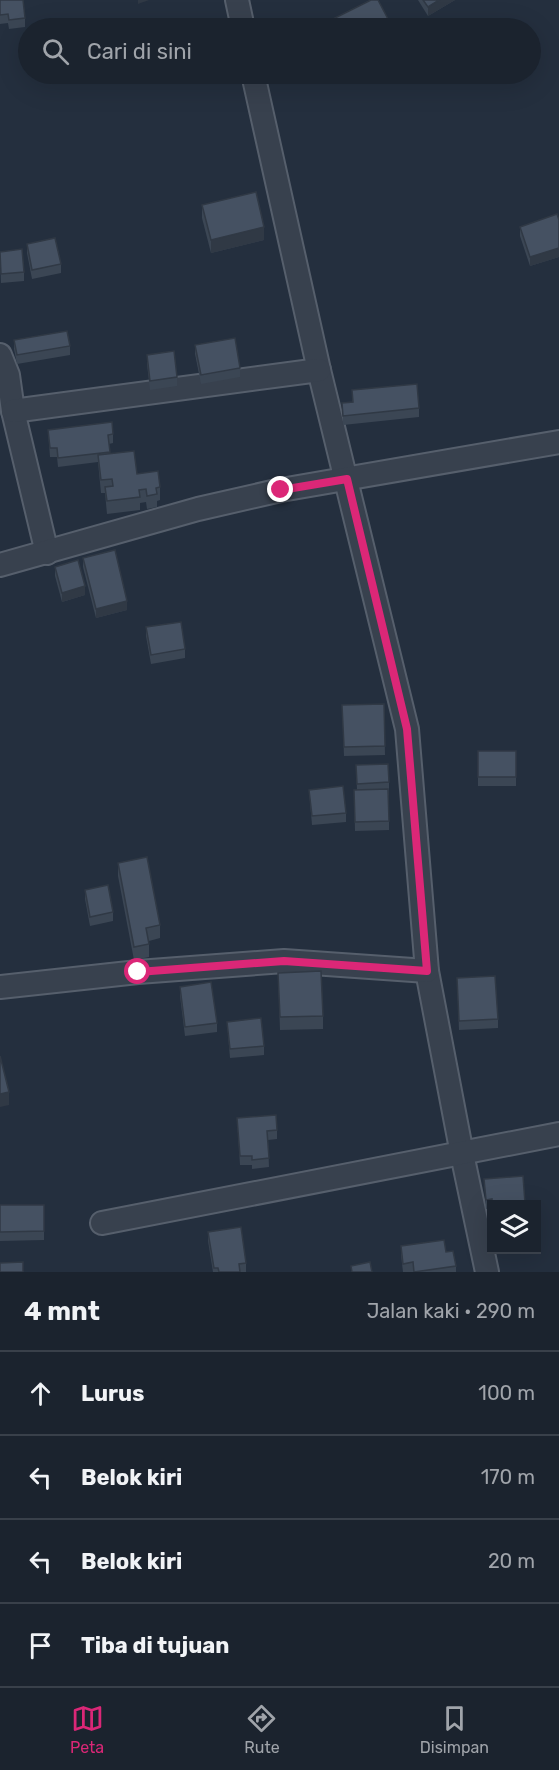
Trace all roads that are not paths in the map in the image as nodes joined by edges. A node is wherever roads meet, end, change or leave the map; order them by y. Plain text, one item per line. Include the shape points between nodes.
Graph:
1 (237, 0) edge
2 (241, 18) edge
3 (255, 84) edge
4 (0, 355) edge
5 (319, 370) junction
6 (13, 411) junction
7 (559, 442) edge
8 (347, 479) junction
9 (47, 553) junction
10 (0, 565) edge
11 (427, 971) junction
12 (0, 987) edge
13 (559, 1134) edge
14 (462, 1154) junction
15 (102, 1223) dead end
16 (487, 1272) edge

1 - 2 street
3 - 5 street
4 - 6 street via 8,375
5 - 6 street
5 - 8 street
6 - 9 street
7 - 8 street
8 - 9 street via 198,509
8 - 11 street via 407,729
9 - 10 street
11 - 12 street via 284,961
11 - 14 street
13 - 14 street
14 - 15 street
14 - 16 street

